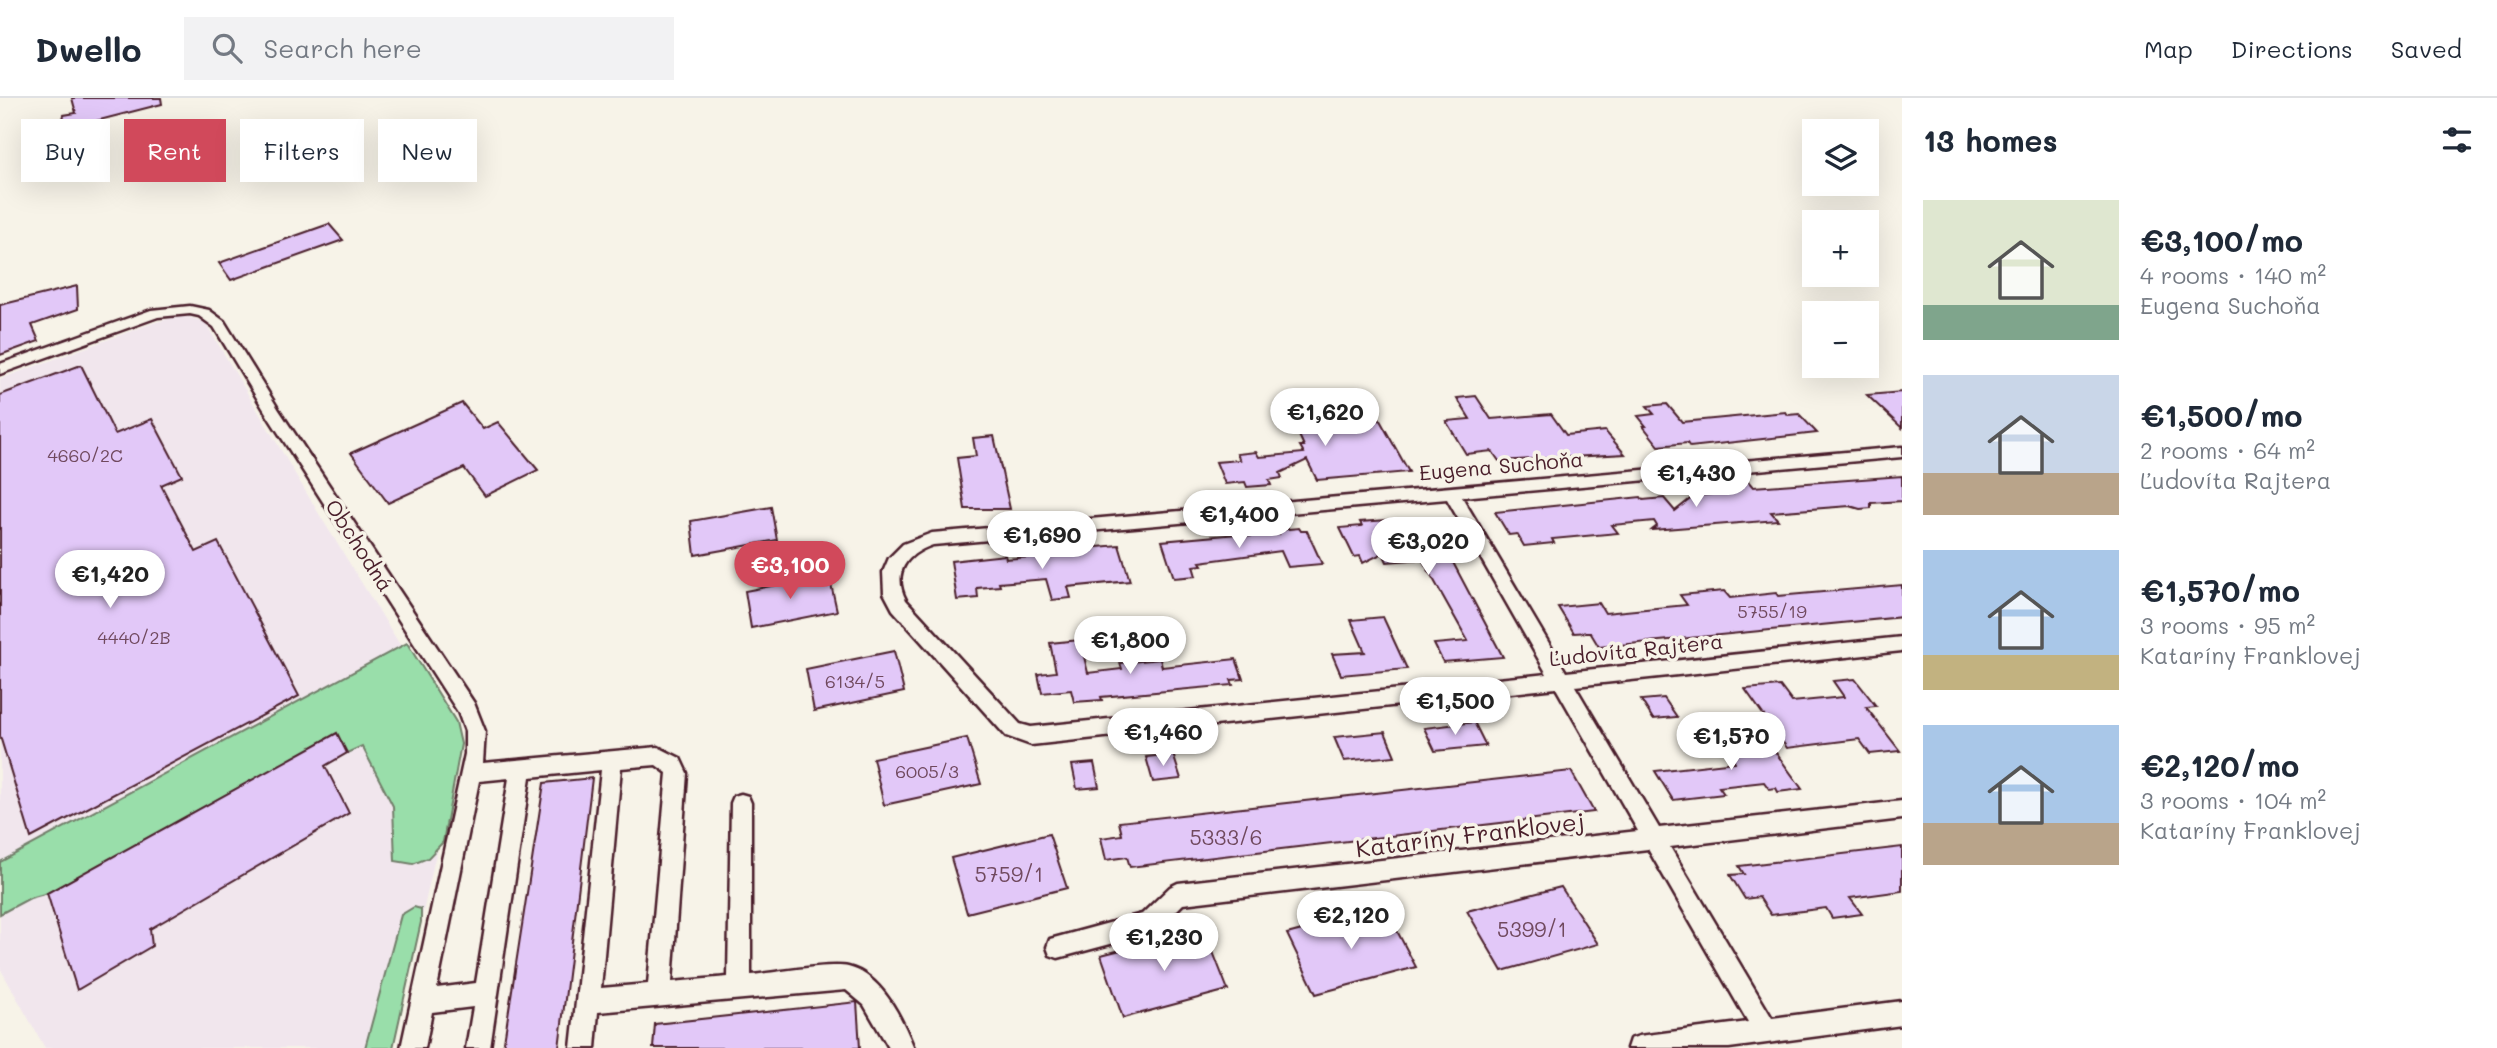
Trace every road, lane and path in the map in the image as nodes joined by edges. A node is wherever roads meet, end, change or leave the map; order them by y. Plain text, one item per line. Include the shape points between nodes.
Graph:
1 (0, 369) edge
2 (1902, 452) edge
3 (1451, 492) junction
4 (1902, 644) edge
5 (1561, 680) junction
6 (1041, 736) joint
7 (612, 762) junction
8 (521, 768) junction
9 (471, 773) junction
10 (741, 803) dead end
11 (1902, 810) edge
12 (1654, 839) junction
13 (1059, 947) dead end
14 (739, 987) junction
15 (486, 994) junction
16 (659, 994) junction
17 (423, 1001) junction
18 (590, 1001) junction
19 (1902, 1013) edge
20 (1767, 1032) junction
21 (413, 1048) edge
22 (478, 1048) edge
23 (583, 1048) edge
24 (902, 1048) edge
25 (1639, 1048) edge

1 - 9 street, Obchodná via 156,313 190,310 219,324 467,709 475,731
2 - 3 street, Eugena Suchoňa
3 - 5 street
3 - 6 street, Eugena Suchoňa via 932,539 902,552 890,583 899,605 1013,730
4 - 5 street, Ľudovíta Rajtera
5 - 6 street, Ľudovíta Rajtera
5 - 12 street
7 - 8 street
7 - 16 street via 658,756 673,764 677,773
7 - 18 street
8 - 9 street
8 - 15 street
9 - 17 street, Obchodná
10 - 14 street
11 - 12 street, Kataríny Franklovej
12 - 13 street, Kataríny Franklovej via 1178,894 1148,923
12 - 20 street
14 - 16 street
14 - 24 street via 838,978 861,983
15 - 17 street
15 - 22 street
16 - 18 street
17 - 21 street, Obchodná
18 - 23 street
19 - 20 street
20 - 25 street

